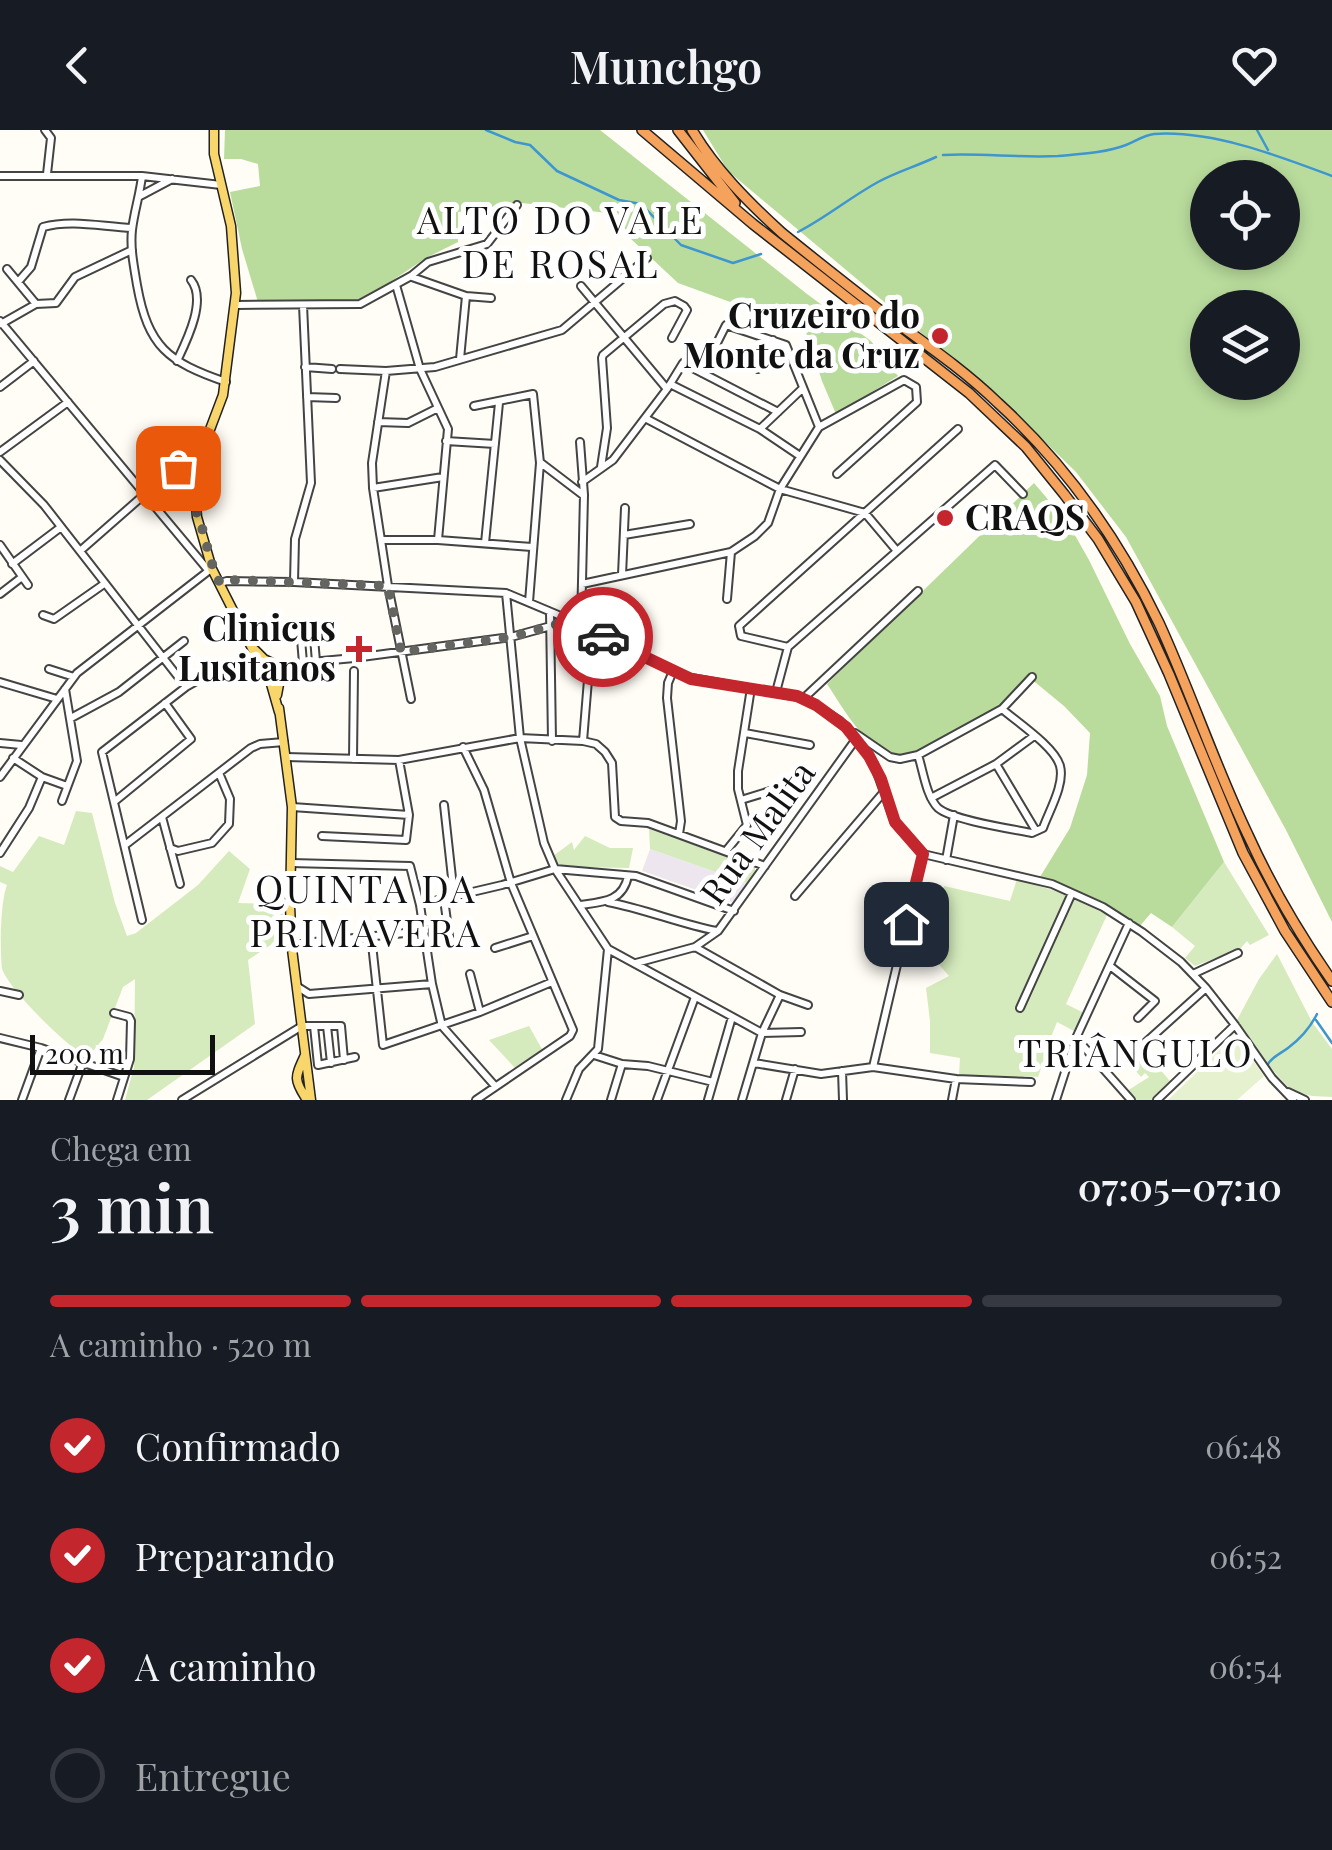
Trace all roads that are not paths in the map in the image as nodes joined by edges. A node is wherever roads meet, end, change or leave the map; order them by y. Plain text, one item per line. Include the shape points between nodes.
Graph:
1 (45, 130) edge
2 (214, 130) edge
3 (642, 130) edge
4 (678, 130) edge
5 (692, 130) edge
6 (47, 174) junction
7 (0, 176) edge
8 (142, 176) junction
9 (173, 179) junction
10 (221, 185) junction
11 (140, 196) junction
12 (517, 205) dead end
13 (752, 224) junction
14 (132, 228) junction
15 (132, 250) junction
16 (647, 258) dead end
17 (7, 269) dead end
18 (411, 276) junction
19 (191, 280) dead end
20 (18, 282) junction
21 (396, 285) junction
22 (581, 286) dead end
23 (466, 296) junction
24 (492, 298) dead end
25 (595, 302) junction
26 (36, 304) junction
27 (235, 305) junction
28 (302, 305) junction
29 (1, 323) edge
30 (623, 337) junction
31 (672, 338) dead end
32 (772, 340) junction
33 (460, 359) junction
34 (177, 360) junction
35 (34, 361) junction
36 (306, 367) junction
37 (386, 370) junction
38 (420, 370) junction
39 (758, 370) dead end
40 (702, 373) junction
41 (226, 382) junction
42 (669, 386) junction
43 (0, 387) edge
44 (802, 389) junction
45 (307, 397) junction
46 (336, 398) dead end
47 (68, 402) junction
48 (499, 402) junction
49 (474, 406) dead end
50 (438, 408) junction
51 (778, 412) junction
52 (645, 418) junction
53 (378, 422) junction
54 (818, 427) junction
55 (760, 429) junction
56 (958, 429) dead end
57 (446, 440) junction
58 (580, 442) dead end
59 (495, 444) junction
60 (203, 448) junction
61 (0, 452) edge
62 (800, 456) junction
63 (0, 460) edge
64 (540, 462) junction
65 (183, 467) junction
66 (600, 468) junction
67 (837, 474) dead end
68 (443, 476) junction
69 (194, 479) junction
70 (582, 482) junction
71 (374, 488) junction
72 (181, 489) junction
73 (780, 489) junction
74 (145, 494) junction
75 (1023, 494) dead end
76 (584, 495) junction
77 (625, 508) dead end
78 (196, 511) junction
79 (866, 513) junction
80 (690, 524) dead end
81 (61, 527) junction
82 (624, 535) junction
83 (381, 540) junction
84 (438, 540) junction
85 (485, 544) junction
86 (0, 546) edge
87 (532, 547) junction
88 (80, 551) junction
89 (897, 551) junction
90 (732, 552) junction
91 (12, 564) junction
92 (208, 567) junction
93 (622, 576) junction
94 (22, 577) junction
95 (294, 582) junction
96 (220, 583) junction
97 (104, 584) junction
98 (582, 584) junction
99 (28, 585) dead end
100 (388, 586) junction
101 (918, 591) dead end
102 (506, 593) junction
103 (0, 594) edge
104 (727, 599) dead end
105 (528, 602) junction
106 (550, 612) junction
107 (43, 615) dead end
108 (138, 625) junction
109 (549, 626) junction
110 (581, 626) junction
111 (592, 632) junction
112 (511, 637) junction
113 (184, 641) dead end
114 (788, 647) junction
115 (401, 652) junction
116 (164, 657) junction
117 (316, 662) junction
118 (303, 663) junction
119 (49, 668) dead end
120 (272, 669) junction
121 (354, 671) dead end
122 (673, 671) junction
123 (281, 676) junction
124 (74, 677) junction
125 (1032, 677) dead end
126 (202, 678) dead end
127 (0, 682) edge
128 (186, 687) junction
129 (65, 688) junction
130 (752, 688) junction
131 (776, 692) junction
132 (804, 698) junction
133 (57, 699) junction
134 (411, 699) dead end
135 (164, 703) junction
136 (1002, 710) junction
137 (279, 712) junction
138 (71, 718) junction
139 (846, 727) junction
140 (745, 733) junction
141 (1034, 736) junction
142 (520, 738) junction
143 (856, 740) junction
144 (552, 741) junction
145 (583, 741) junction
146 (284, 742) junction
147 (0, 743) edge
148 (23, 745) junction
149 (810, 745) dead end
150 (463, 747) junction
151 (918, 755) junction
152 (286, 757) junction
153 (14, 758) junction
154 (352, 759) junction
155 (399, 760) junction
156 (996, 764) junction
157 (220, 773) junction
158 (0, 777) edge
159 (42, 777) junction
160 (790, 785) dead end
161 (67, 786) junction
162 (884, 792) junction
163 (931, 798) junction
164 (741, 800) junction
165 (62, 801) dead end
166 (114, 802) junction
167 (444, 805) dead end
168 (292, 807) junction
169 (410, 815) junction
170 (162, 816) junction
171 (954, 816) junction
172 (1036, 831) junction
173 (678, 834) junction
174 (322, 836) dead end
175 (125, 845) junction
176 (170, 848) junction
177 (726, 850) junction
178 (0, 853) edge
179 (923, 854) junction
180 (946, 860) junction
181 (291, 862) junction
182 (765, 866) junction
183 (555, 869) junction
184 (628, 876) junction
185 (511, 882) junction
186 (180, 884) dead end
187 (1072, 893) junction
188 (454, 896) junction
189 (795, 896) dead end
190 (444, 899) junction
191 (608, 902) junction
192 (420, 904) junction
193 (580, 905) junction
194 (734, 911) junction
195 (142, 920) dead end
196 (1130, 924) junction
197 (425, 931) junction
198 (718, 931) junction
199 (371, 935) junction
200 (449, 936) dead end
201 (533, 936) junction
202 (695, 947) junction
203 (494, 948) dead end
204 (292, 949) junction
205 (608, 949) junction
206 (1238, 952) dead end
207 (635, 964) junction
208 (1110, 966) junction
209 (470, 974) dead end
210 (1193, 974) junction
211 (1332, 981) edge
212 (552, 982) junction
213 (432, 984) junction
214 (298, 987) junction
215 (1206, 988) junction
216 (378, 989) junction
217 (0, 991) edge
218 (780, 994) junction
219 (20, 996) dead end
220 (695, 997) junction
221 (1332, 1002) edge
222 (808, 1004) dead end
223 (1020, 1008) dead end
224 (480, 1012) junction
225 (114, 1013) dead end
226 (732, 1018) junction
227 (1138, 1018) dead end
228 (1235, 1025) junction
229 (302, 1026) junction
230 (314, 1026) junction
231 (328, 1026) junction
232 (442, 1026) junction
233 (801, 1032) dead end
234 (762, 1033) junction
235 (0, 1038) edge
236 (1076, 1038) junction
237 (1145, 1043) dead end
238 (41, 1048) junction
239 (305, 1054) junction
240 (594, 1055) junction
241 (356, 1058) dead end
242 (344, 1060) junction
243 (83, 1062) junction
244 (332, 1062) junction
245 (754, 1063) junction
246 (622, 1064) junction
247 (873, 1066) junction
248 (796, 1069) junction
249 (667, 1071) junction
250 (842, 1071) junction
251 (297, 1072) junction
252 (124, 1078) junction
253 (956, 1079) junction
254 (713, 1082) junction
255 (1031, 1082) dead end
256 (305, 1083) junction
257 (495, 1086) junction
258 (1283, 1089) junction
259 (1128, 1098) edge
260 (22, 1100) edge
261 (69, 1100) edge
262 (117, 1100) edge
263 (182, 1100) edge
264 (309, 1100) edge
265 (476, 1100) edge
266 (566, 1100) edge
267 (611, 1100) edge
268 (657, 1100) edge
269 (708, 1100) edge
270 (742, 1100) edge
271 (786, 1100) edge
272 (842, 1100) edge
273 (952, 1100) edge
274 (1056, 1100) edge
275 (1118, 1100) edge
276 (1156, 1100) edge
277 (1293, 1100) edge
278 (1306, 1100) edge

1 - 6 street via 51,138
2 - 10 main road
3 - 13 highway
4 - 13 highway
5 - 211 highway via 757,210 998,402 1096,512 1160,623 1257,856
6 - 7 street
6 - 8 street
8 - 9 street
8 - 11 street
9 - 10 street
9 - 11 street
10 - 27 main road via 234,248
11 - 14 street
12 - 18 street via 487,244 428,262
13 - 221 highway via 969,393 1026,447 1098,539 1149,630 1242,853
14 - 15 street
14 - 20 street via 48,225
15 - 26 street via 75,277 56,302
15 - 34 street via 148,327
16 - 25 street
17 - 20 street
18 - 21 street
18 - 23 street
19 - 34 street via 196,307
20 - 26 street
21 - 28 street via 360,304
21 - 38 street
22 - 25 street
23 - 24 street
23 - 33 street
25 - 30 street
25 - 33 street via 562,330
26 - 29 street
27 - 28 street
27 - 41 main road
28 - 36 street
29 - 35 street
30 - 31 street via 675,301 686,314
30 - 42 street
30 - 66 street via 602,358 608,428
32 - 39 street
32 - 40 street via 726,324
32 - 44 street via 786,344
33 - 38 street
34 - 41 street
35 - 43 street
35 - 47 street
36 - 37 street
36 - 45 street
37 - 38 street
37 - 53 street
38 - 50 street
40 - 42 street via 683,363
40 - 51 street
41 - 60 main road
42 - 52 street
42 - 55 street
44 - 51 street
44 - 54 street
45 - 46 street
45 - 95 street via 311,483 295,539
47 - 61 street
47 - 74 street
48 - 49 street
48 - 59 street
48 - 64 street via 533,394
50 - 53 street via 408,423
50 - 57 street
51 - 55 street
52 - 66 street
52 - 73 street
53 - 71 street
54 - 62 street
54 - 67 street via 904,380 916,387 917,402
55 - 62 street
56 - 79 street
57 - 59 street
57 - 68 street
58 - 70 street
59 - 85 street
60 - 65 main road
60 - 69 main road
62 - 73 street
63 - 81 street
64 - 76 street
64 - 87 street
65 - 69 main road
65 - 72 main road via 172,478
66 - 70 street
68 - 71 street
68 - 84 street
69 - 72 main road
69 - 78 main road
70 - 76 street
71 - 83 street
72 - 78 main road
73 - 79 street
73 - 90 street via 768,523
74 - 88 street
74 - 92 street
75 - 89 street via 996,465
76 - 98 street
77 - 82 street
78 - 92 main road
79 - 89 street
79 - 114 street via 738,626 741,636
80 - 82 street
81 - 88 street
81 - 91 street
82 - 93 street
83 - 84 street
83 - 100 street
84 - 85 street
85 - 87 street
86 - 91 street
87 - 105 street
88 - 97 street
89 - 114 street
90 - 93 street
90 - 104 street
91 - 94 street
92 - 96 main road
92 - 108 street
93 - 98 street
94 - 99 street
94 - 103 street
95 - 96 street
95 - 100 street
96 - 120 main road via 252,647
97 - 107 street via 54,619
97 - 108 street
98 - 110 street
100 - 102 street
100 - 115 street
101 - 132 street
102 - 105 street
102 - 112 street
105 - 106 street
106 - 109 street
106 - 110 street
108 - 116 street
108 - 124 street
109 - 110 street
109 - 112 street
109 - 144 street
110 - 111 street
111 - 122 street
111 - 145 street
112 - 115 street
112 - 142 street
113 - 116 street
114 - 131 street
115 - 117 street
115 - 134 street
116 - 128 street
116 - 138 street
117 - 118 street
117 - 118 street via 314,637 300,638
118 - 120 street
118 - 123 street
119 - 124 street
120 - 123 main road via 282,668
120 - 137 main road
121 - 154 street
122 - 130 street
122 - 173 street via 667,694
123 - 137 main road
124 - 129 street
125 - 136 street
126 - 128 street
127 - 133 street
128 - 135 street
129 - 133 street
129 - 138 street
130 - 131 street
130 - 140 street
131 - 132 street
132 - 139 street
133 - 148 street
135 - 166 street via 102,752
135 - 166 street via 191,738
136 - 141 street
136 - 151 street
137 - 146 main road
138 - 161 street via 77,762
139 - 143 street
139 - 151 street via 890,757
140 - 149 street
140 - 164 street
141 - 156 street
141 - 172 street via 1061,766 1060,785
142 - 144 street
142 - 150 street
142 - 183 street
143 - 162 street
143 - 182 street, Rua Malita
144 - 145 street
145 - 173 street via 596,744 612,764 614,817
146 - 152 main road
146 - 157 street via 250,748
147 - 148 street
148 - 153 street
150 - 155 street
150 - 185 street via 484,790
151 - 163 street
152 - 154 street
152 - 168 main road
153 - 158 street
153 - 159 street
154 - 155 street
155 - 169 street
156 - 163 street
156 - 172 street
157 - 170 street
157 - 176 street via 230,798 229,824 212,842
159 - 161 street
159 - 178 street
160 - 164 street
161 - 165 street
162 - 179 street via 895,822
162 - 189 street
163 - 171 street
164 - 177 street via 747,824
166 - 175 street
167 - 188 street
168 - 169 street
168 - 181 main road
169 - 174 street via 406,840
170 - 175 street
170 - 176 street
171 - 172 street
171 - 180 street
173 - 177 street
175 - 195 street
176 - 186 street
177 - 182 street
179 - 180 street
179 - 247 street
180 - 187 street
181 - 192 street via 410,866
181 - 204 main road
182 - 194 street, Rua Malita
183 - 184 street
183 - 185 street
183 - 193 street
184 - 191 street via 623,891
184 - 194 street
185 - 188 street
185 - 201 street
187 - 196 street
187 - 223 street
188 - 190 street
190 - 192 street
190 - 200 street
191 - 193 street
191 - 198 street
192 - 197 street
193 - 205 street
194 - 198 street, Rua Malita
196 - 208 street
196 - 210 street
197 - 199 street
197 - 213 street
198 - 202 street, Rua Malita
199 - 204 street
199 - 216 street
201 - 203 street
201 - 212 street
202 - 207 street, Rua Malita
202 - 218 street
204 - 214 main road
205 - 207 street
205 - 240 street
206 - 210 street
207 - 220 street
208 - 227 street via 1155,1001
208 - 236 street
209 - 224 street
210 - 215 street
212 - 224 street
212 - 257 street via 572,1034
213 - 216 street
213 - 232 street
214 - 216 street via 309,994
214 - 229 main road
215 - 228 street
215 - 237 street
216 - 232 street via 383,1046
217 - 219 street
218 - 222 street
218 - 234 street
220 - 226 street
220 - 249 street
224 - 232 street
225 - 252 street via 130,1021
226 - 234 street
226 - 254 street
228 - 258 street
228 - 276 street
229 - 230 street
229 - 239 main road
229 - 263 street
230 - 231 street
230 - 244 street via 318,1066
231 - 242 street via 341,1026
231 - 244 street
232 - 257 street
233 - 234 street
234 - 245 street
235 - 238 street
236 - 259 street
236 - 274 street
238 - 243 street
238 - 260 street
239 - 251 main road
239 - 256 main road
240 - 246 street
240 - 266 street via 579,1069
241 - 242 street
242 - 244 street
243 - 252 street
243 - 261 street
245 - 248 street
245 - 270 street
246 - 249 street
246 - 267 street
247 - 250 street
247 - 253 street
248 - 250 street
248 - 271 street
249 - 254 street
249 - 268 street
250 - 272 street
251 - 256 main road via 304,1070
251 - 256 main road via 296,1084
252 - 262 street
253 - 255 street
253 - 273 street
254 - 269 street
256 - 264 main road
257 - 265 street
258 - 277 street
258 - 278 street
259 - 275 street

